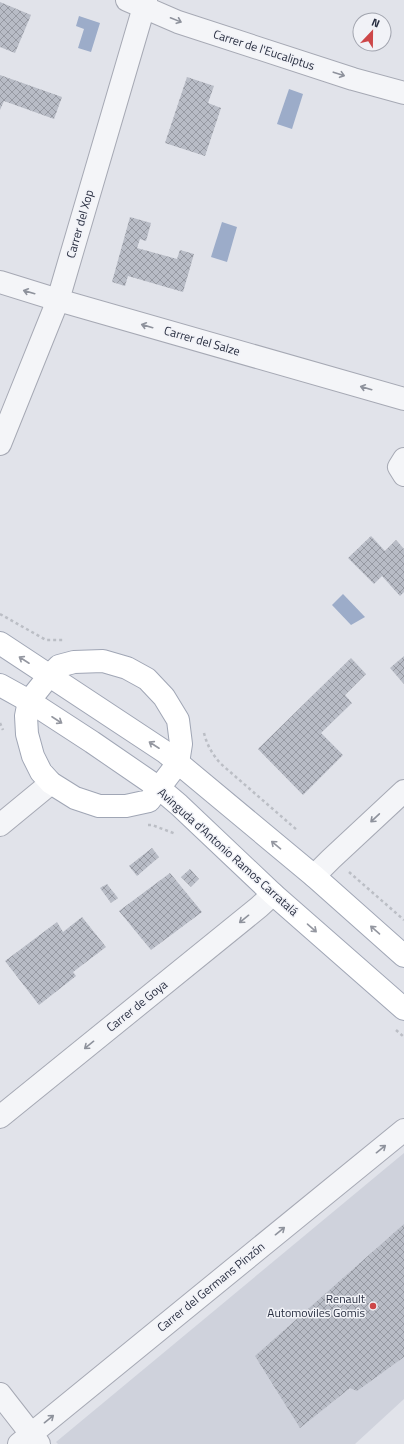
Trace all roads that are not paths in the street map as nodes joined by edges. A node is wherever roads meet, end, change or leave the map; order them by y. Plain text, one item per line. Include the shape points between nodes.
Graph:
1 (139, 2) edge
2 (404, 93) edge
3 (0, 282) edge
4 (58, 300) junction
5 (404, 399) edge
6 (0, 444) edge
7 (404, 459) edge
8 (404, 475) edge
9 (0, 644) edge
10 (49, 676) junction
11 (0, 685) edge
12 (29, 702) junction
13 (178, 763) junction
14 (51, 783) junction
15 (159, 788) junction
16 (404, 791) edge
17 (0, 825) edge
18 (314, 876) junction
19 (274, 894) junction
20 (404, 956) edge
21 (404, 1009) edge
22 (0, 1117) edge
23 (404, 1130) edge
24 (0, 1394) edge
25 (30, 1441) edge

1 -> 2 street, Carrer de l'Eucaliptus via 178,22
1 - 4 street, Carrer del Xop
4 -> 3 street, Carrer del Salze
5 -> 4 street, Carrer del Salze
4 - 6 street, Carrer del Xop
7 - 8 street via 399,467
10 -> 9 main road
10 - 12 main road
13 -> 10 main road
10 - 13 main road via 59,666 74,662 103,661 127,668 147,678 164,697 178,720 181,744
11 - 12 main road, Avinguda d'Antonio Ramos Carratalá
12 - 14 main road via 26,716 27,734 33,756 41,772
12 -> 15 main road, Avinguda d'Antonio Ramos Carratalá
13 - 15 main road
18 -> 13 main road
14 - 15 main road via 75,798 99,806 126,806 149,801
14 - 17 street
15 - 19 main road, Avinguda d'Antonio Ramos Carratalá
16 -> 18 street
20 -> 18 main road
19 -> 21 main road, Avinguda d'Antonio Ramos Carratalá
19 -> 22 street, Carrer de Goya
25 -> 23 street, Carrer del Germans Pinzón
24 - 25 street

